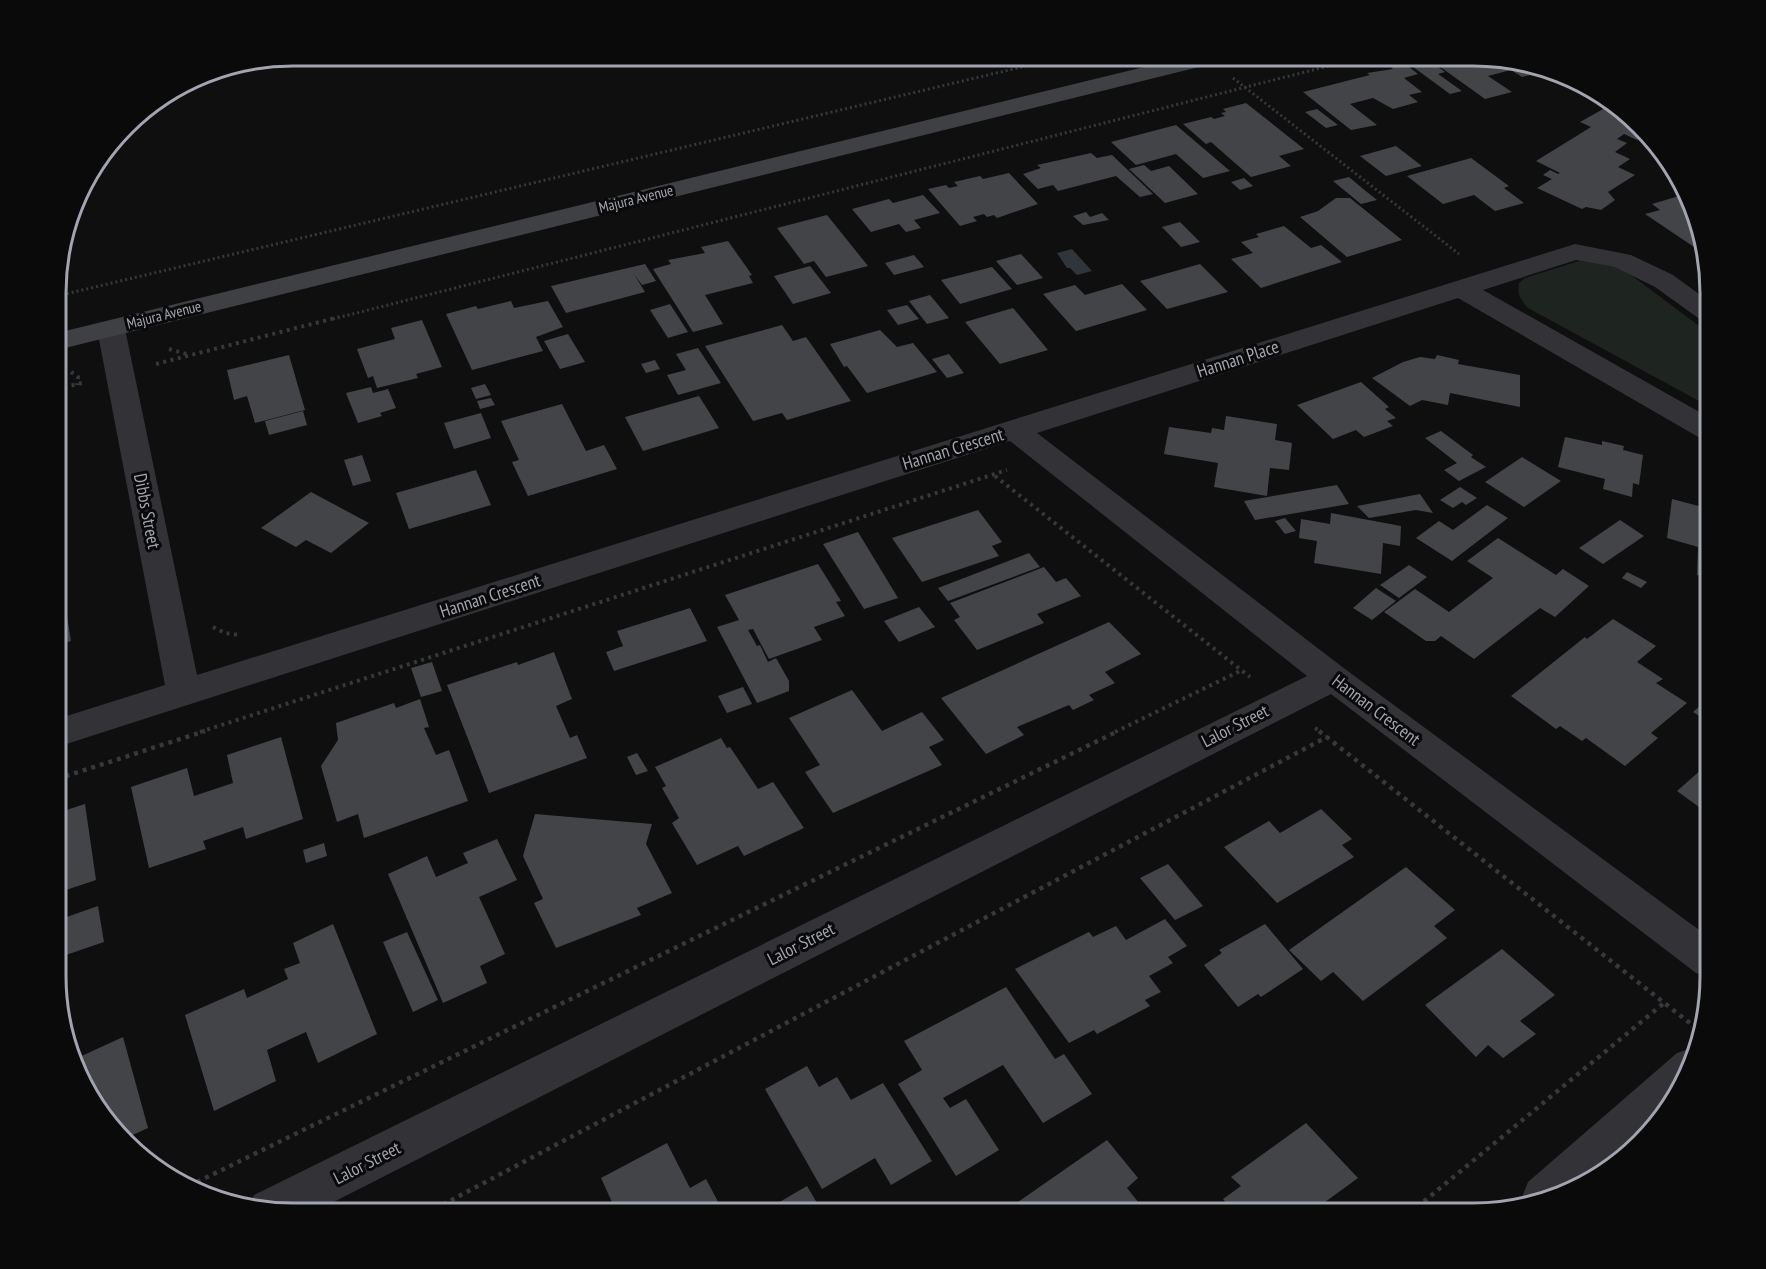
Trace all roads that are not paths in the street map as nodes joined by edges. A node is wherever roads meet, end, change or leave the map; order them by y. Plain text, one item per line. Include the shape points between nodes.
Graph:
1 (1174, 66) edge
2 (1460, 288) junction
3 (1700, 307) edge
4 (111, 328) junction
5 (66, 340) edge
6 (1700, 425) edge
7 (1015, 430) junction
8 (1332, 678) junction
9 (184, 693) junction
10 (66, 730) edge
11 (1700, 954) edge
12 (1674, 1082) edge
13 (1554, 1188) edge
14 (286, 1203) edge

1 - 4 main road, Majura Avenue
2 - 3 street, Hannan Place via 1575,252 1622,260 1664,281
2 - 6 street
2 - 7 street, Hannan Place
4 - 5 main road, Majura Avenue
4 - 9 street, Dibbs Street
7 - 8 street, Hannan Crescent
7 - 9 street, Hannan Crescent
8 - 11 street, Hannan Crescent
8 - 14 street, Lalor Street
9 - 10 street, Hannan Crescent
12 - 13 street

